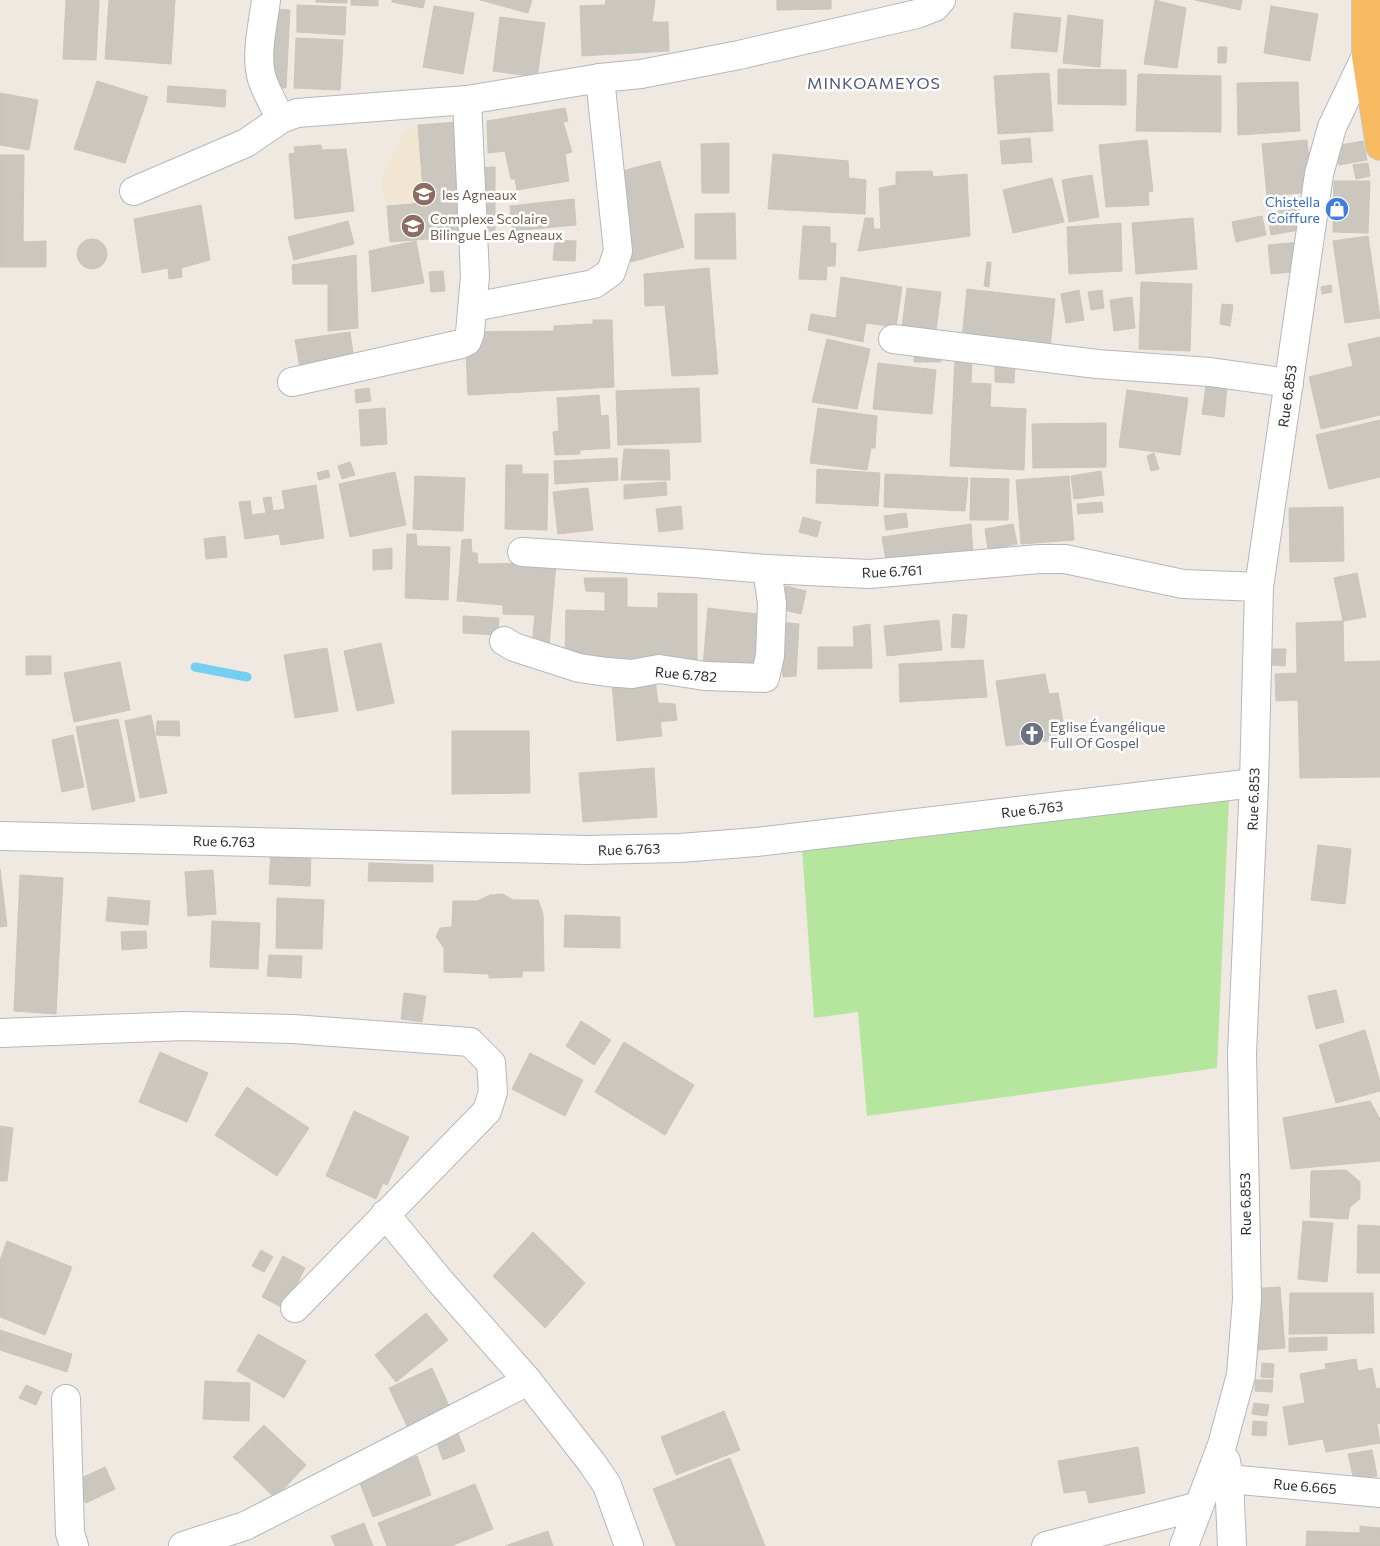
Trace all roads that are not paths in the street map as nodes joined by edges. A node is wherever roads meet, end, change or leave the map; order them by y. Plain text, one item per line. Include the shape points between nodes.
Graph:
1 (266, 0) edge
2 (941, 0) edge
3 (1371, 15) edge
4 (1366, 56) junction
5 (600, 78) junction
6 (1376, 98) edge
7 (467, 100) junction
8 (281, 119) junction
9 (1380, 146) edge
10 (134, 191) dead end
11 (473, 307) junction
12 (893, 339) dead end
13 (292, 382) dead end
14 (1289, 383) junction
15 (522, 552) dead end
16 (768, 570) junction
17 (1259, 587) junction
18 (504, 641) dead end
19 (1254, 783) junction
20 (0, 836) edge
21 (0, 1033) edge
22 (384, 1214) junction
23 (294, 1308) dead end
24 (528, 1381) junction
25 (66, 1399) dead end
26 (1222, 1445) junction
27 (1229, 1479) junction
28 (1380, 1493) edge
29 (1199, 1506) junction
30 (74, 1546) edge
31 (183, 1546) edge
32 (629, 1546) edge
33 (1046, 1546) edge
34 (1184, 1546) edge
35 (1232, 1546) edge

1 - 8 street via 260,56 262,77
2 - 5 street via 917,14 739,55 641,74
3 - 4 highway
4 - 6 highway
4 - 14 street, Rue 6.853 via 1332,127 1319,174
5 - 7 street
5 - 11 street via 618,251 611,272 594,284
6 - 9 highway
7 - 8 street via 297,113
7 - 11 street via 475,276
8 - 10 street via 246,143
11 - 13 street via 470,333 467,341 461,344
12 - 14 street
14 - 17 street, Rue 6.853
15 - 16 street, Rue 6.761
16 - 17 street, Rue 6.761 via 885,574 1064,559 1183,584
16 - 18 street, Rue 6.782 via 772,604 770,656 765,678 705,676 658,669 632,674 607,672 579,668
17 - 19 street, Rue 6.853
19 - 20 street, Rue 6.763 via 756,842 680,848 587,850
19 - 26 street, Rue 6.853 via 1242,1053 1247,1299 1241,1374
21 - 22 street via 184,1026 293,1028 470,1042 491,1063 492,1092 486,1111
22 - 23 street
22 - 24 street
24 - 31 street via 245,1526
24 - 32 street via 607,1485
25 - 30 street via 70,1534
26 - 27 street
26 - 29 street, Rue 6.853
27 - 28 street, Rue 6.665
27 - 35 street
29 - 33 street
29 - 34 street, Rue 6.853

